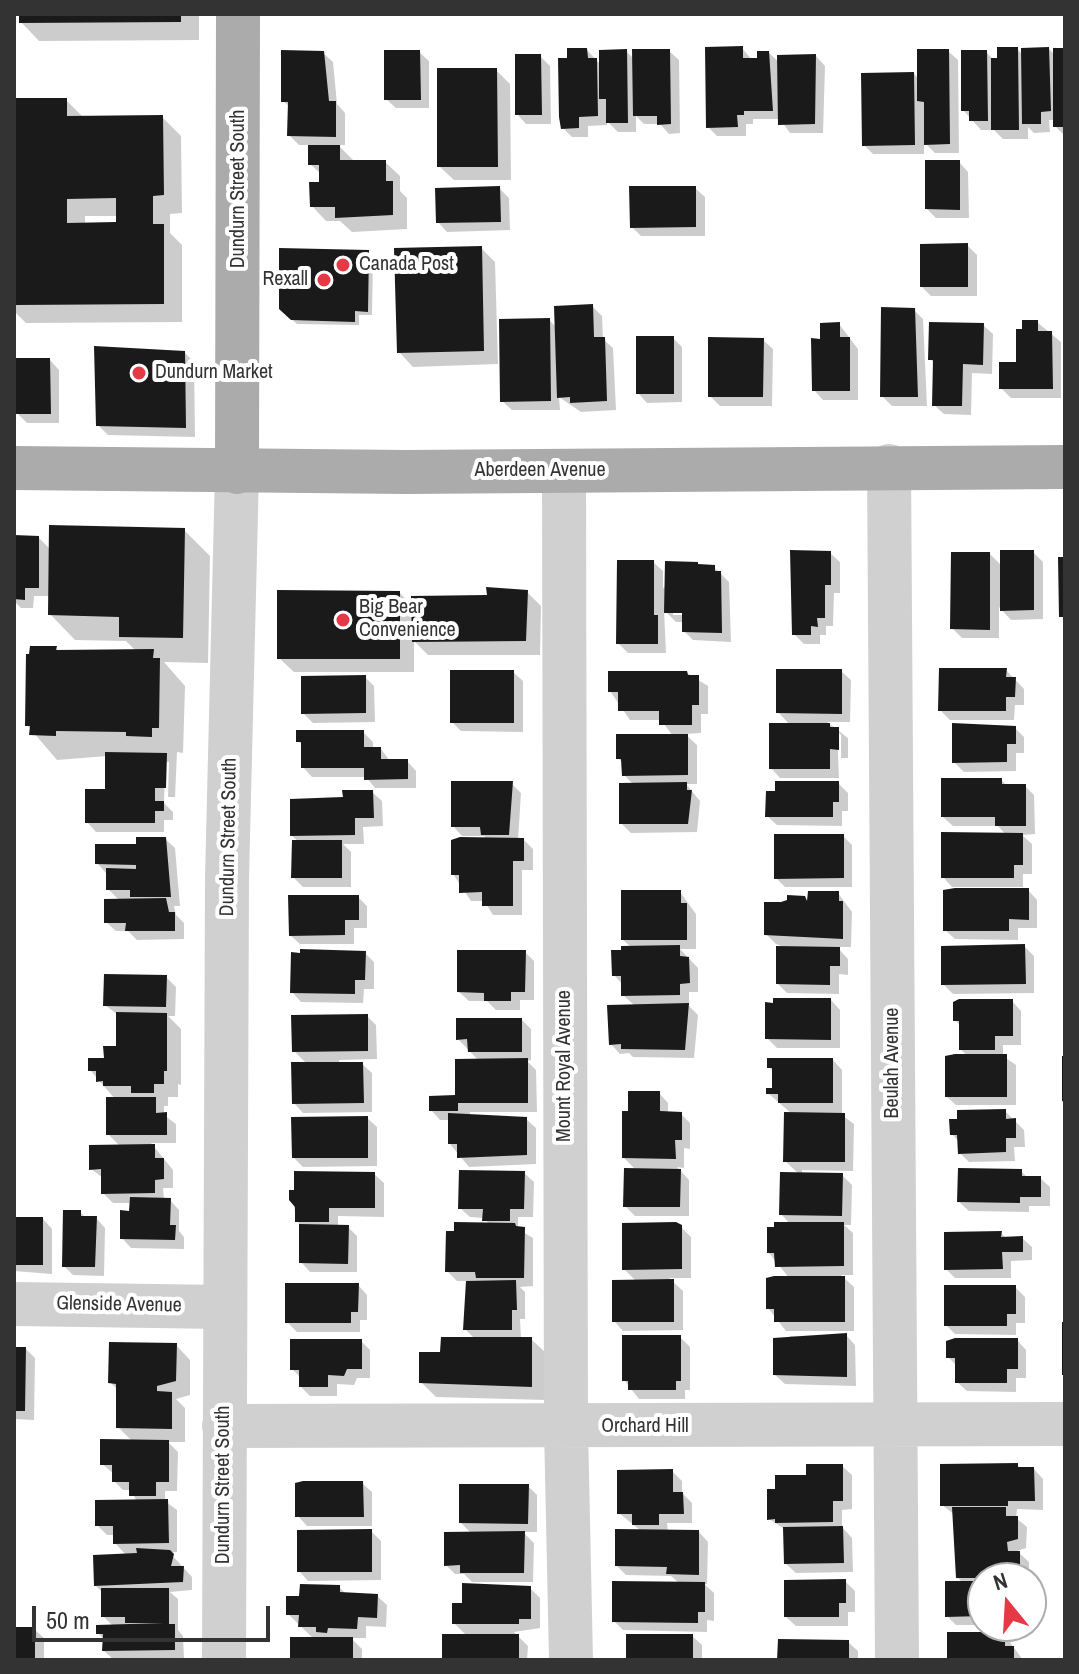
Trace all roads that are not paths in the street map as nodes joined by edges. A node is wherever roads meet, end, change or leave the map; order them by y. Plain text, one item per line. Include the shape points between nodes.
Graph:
1 (238, 14) edge
2 (889, 466) junction
3 (1065, 467) edge
4 (14, 468) edge
5 (237, 472) junction
6 (564, 472) junction
7 (14, 1304) edge
8 (224, 1307) junction
9 (1065, 1424) edge
10 (224, 1426) junction
11 (566, 1427) junction
12 (894, 1427) junction
13 (224, 1660) edge
14 (571, 1660) edge
15 (897, 1660) edge

1 - 5 main road, Dundurn Street South
2 - 3 main road, Aberdeen Avenue
2 - 6 main road, Aberdeen Avenue
2 - 12 street, Beulah Avenue
4 - 5 main road, Aberdeen Avenue
5 - 6 main road, Aberdeen Avenue
5 - 8 street, Dundurn Street South
6 - 11 street, Mount Royal Avenue
7 - 8 street, Glenside Avenue
8 - 10 street, Dundurn Street South
9 - 12 street, Orchard Hill
10 - 11 street, Orchard Hill
10 - 13 street, Dundurn Street South
11 - 12 street, Orchard Hill
11 - 14 street, Mount Royal Avenue
12 - 15 street, Beulah Avenue

